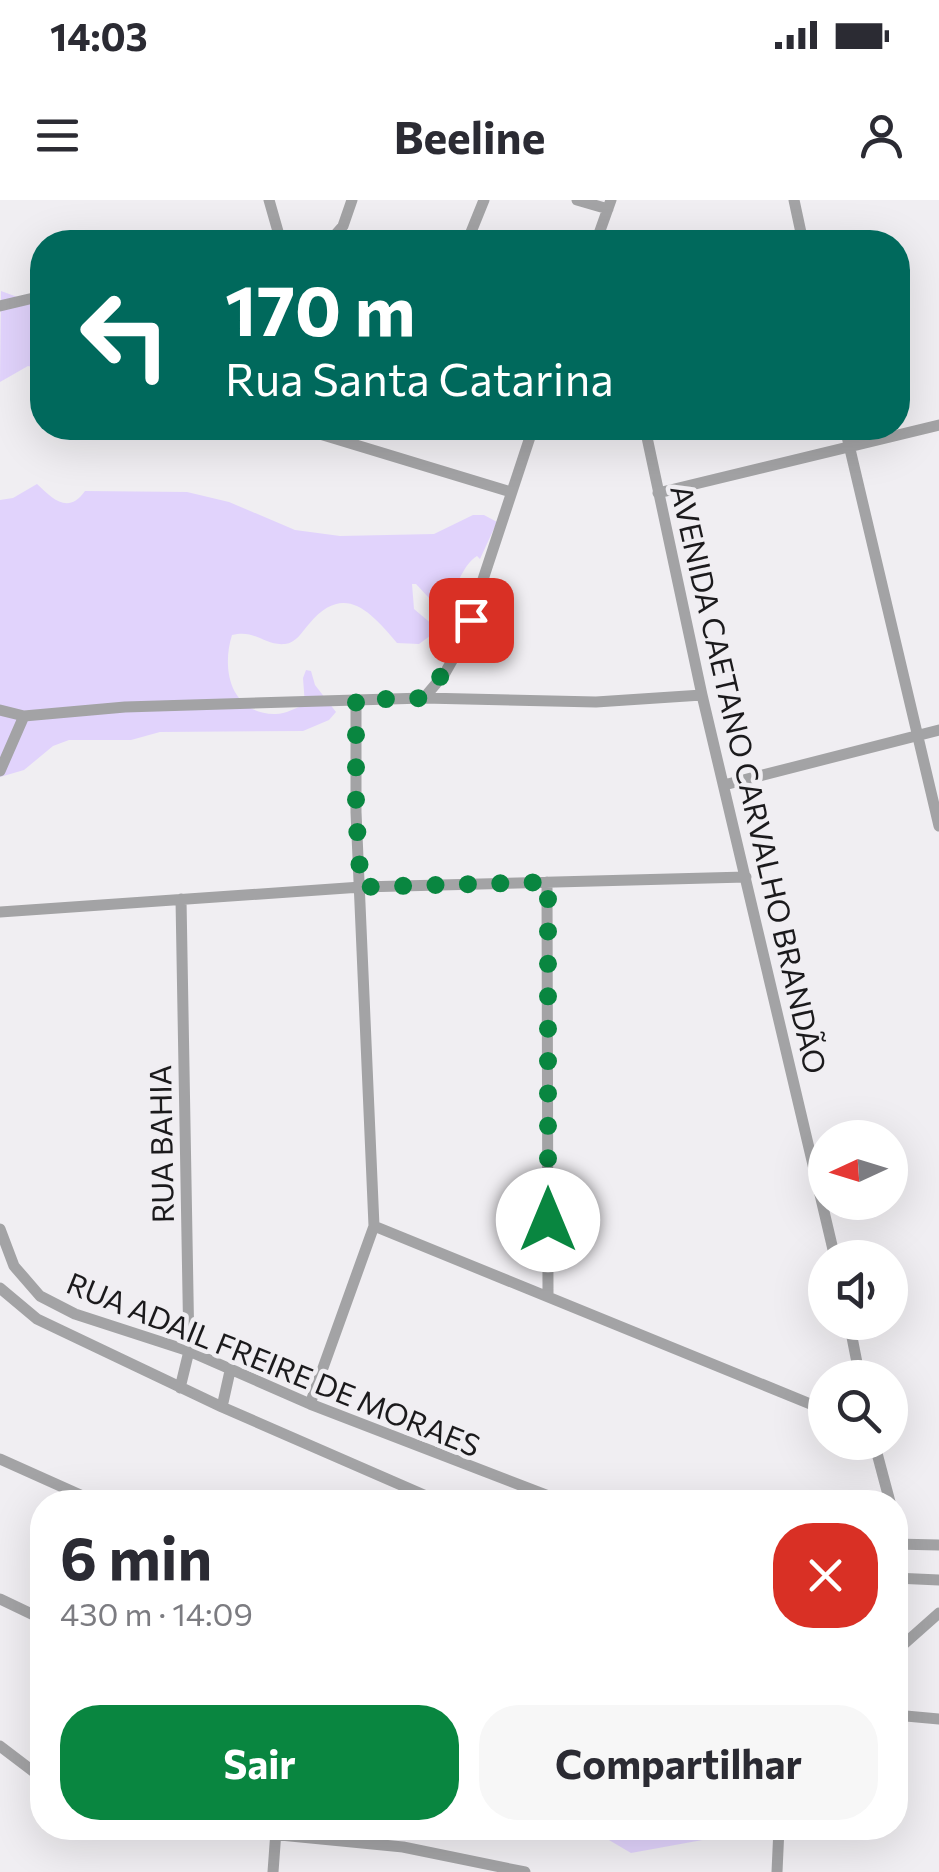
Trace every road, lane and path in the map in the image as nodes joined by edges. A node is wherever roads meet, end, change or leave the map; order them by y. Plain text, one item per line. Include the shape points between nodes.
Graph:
1 (269, 200) edge
2 (352, 200) edge
3 (484, 200) edge
4 (577, 200) edge
5 (794, 200) edge
6 (609, 204) edge
7 (278, 230) edge
8 (339, 230) edge
9 (472, 230) edge
10 (602, 230) edge
11 (801, 230) edge
12 (30, 299) edge
13 (0, 306) edge
14 (939, 425) edge
15 (910, 432) edge
16 (340, 440) edge
17 (529, 440) edge
18 (647, 440) edge
19 (848, 440) edge
20 (878, 440) edge
21 (849, 447) junction
22 (511, 492) junction
23 (658, 493) junction
24 (702, 695) junction
25 (424, 698) junction
26 (356, 700) junction
27 (0, 710) edge
28 (24, 716) junction
29 (939, 730) edge
30 (917, 736) junction
31 (0, 771) edge
32 (724, 785) junction
33 (939, 826) edge
34 (746, 878) junction
35 (548, 882) junction
36 (361, 887) junction
37 (181, 899) junction
38 (0, 912) edge
39 (374, 1226) junction
40 (0, 1230) edge
41 (831, 1240) edge
42 (0, 1288) edge
43 (548, 1294) junction
44 (189, 1352) junction
45 (230, 1372) junction
46 (180, 1388) junction
47 (808, 1403) edge
48 (310, 1404) junction
49 (222, 1407) junction
50 (0, 1460) edge
51 (879, 1460) edge
52 (69, 1490) edge
53 (412, 1490) edge
54 (533, 1490) edge
55 (887, 1490) edge
56 (908, 1544) edge
57 (939, 1544) edge
58 (908, 1579) edge
59 (939, 1580) edge
60 (0, 1599) edge
61 (30, 1613) edge
62 (939, 1613) edge
63 (908, 1640) edge
64 (908, 1716) edge
65 (939, 1718) edge
66 (0, 1746) edge
67 (30, 1769) edge
68 (275, 1840) edge
69 (347, 1840) edge
70 (779, 1840) edge
71 (273, 1872) edge
72 (525, 1872) edge
73 (778, 1872) edge

1 - 7 street
2 - 8 street
3 - 9 street
4 - 6 street
5 - 11 street
6 - 10 street
12 - 13 street
14 - 15 street
16 - 22 street
17 - 22 street
18 - 23 street, AVENIDA CAETANO CARVALHO BRANDÃO
19 - 21 street
20 - 21 street
21 - 23 street
21 - 30 street
22 - 25 street via 462,643
23 - 24 street, AVENIDA CAETANO CARVALHO BRANDÃO
24 - 25 street via 596,702
24 - 32 street, AVENIDA CAETANO CARVALHO BRANDÃO
25 - 26 street
26 - 28 street
26 - 36 street
27 - 28 street
28 - 31 street
29 - 30 street
30 - 32 street
30 - 33 street
32 - 34 street, AVENIDA CAETANO CARVALHO BRANDÃO
34 - 35 street
34 - 41 street, AVENIDA CAETANO CARVALHO BRANDÃO
35 - 36 street
35 - 43 street
36 - 37 street
36 - 39 street
37 - 38 street
37 - 44 street, RUA BAHIA
39 - 43 street
39 - 48 street
40 - 44 street, RUA ADAIL FREIRE DE MORAES via 14,1266 40,1296
42 - 46 street via 38,1319
43 - 47 street
44 - 45 street, RUA ADAIL FREIRE DE MORAES
44 - 46 street, RUA BAHIA
45 - 48 street, RUA ADAIL FREIRE DE MORAES
45 - 49 street
46 - 49 street
48 - 54 street, RUA ADAIL FREIRE DE MORAES
49 - 53 street
50 - 52 street
51 - 55 street
56 - 57 street
58 - 59 street
60 - 61 street
62 - 63 street
64 - 65 street
66 - 67 street
68 - 71 street
69 - 72 street
70 - 73 street

